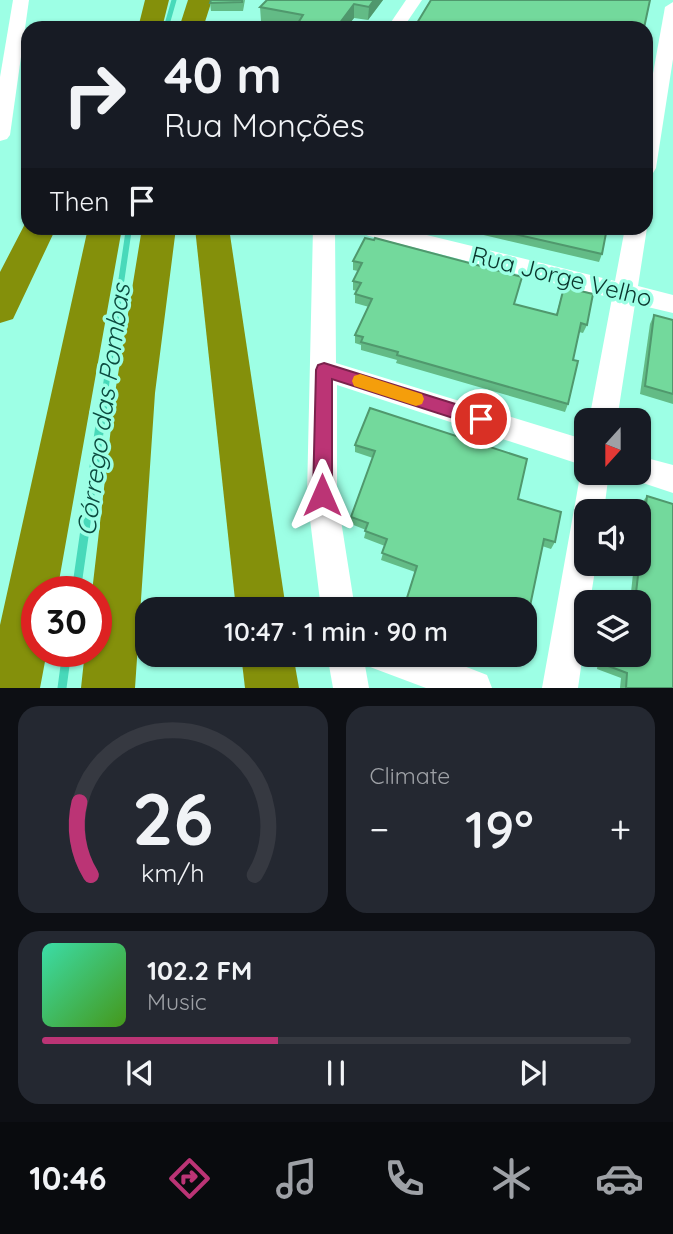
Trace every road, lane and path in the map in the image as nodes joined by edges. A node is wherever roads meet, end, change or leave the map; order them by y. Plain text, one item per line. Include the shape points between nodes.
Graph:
1 (21, 0) edge
2 (200, 0) edge
3 (414, 0) edge
4 (673, 8) edge
5 (193, 21) edge
6 (400, 21) edge
7 (659, 102) edge
8 (653, 132) edge
9 (0, 135) edge
10 (36, 235) edge
11 (104, 235) edge
12 (158, 235) edge
13 (213, 235) edge
14 (324, 235) edge
15 (397, 235) edge
16 (635, 235) edge
17 (625, 291) junction
18 (673, 304) edge
19 (0, 309) edge
20 (324, 370) junction
21 (605, 408) edge
22 (574, 449) edge
23 (651, 473) edge
24 (673, 480) edge
25 (578, 576) edge
26 (259, 597) edge
27 (336, 597) edge
28 (269, 667) edge
29 (347, 667) edge
30 (418, 667) edge
31 (13, 688) edge
32 (108, 688) edge
33 (272, 688) edge
34 (351, 688) edge
35 (474, 688) edge
36 (560, 688) edge

1 - 9 street
2 - 5 highway
3 - 6 street
4 - 7 street
7 - 8 street
10 - 19 highway
11 - 31 highway
12 - 32 highway via 135,393
13 - 26 highway
14 - 20 street
15 - 17 street, Rua Jorge Velho
16 - 17 street
17 - 18 street, Rua Jorge Velho
17 - 21 street
20 - 22 street
20 - 27 street via 322,495
23 - 24 street
25 - 36 street
28 - 33 highway
29 - 34 street
30 - 35 street

